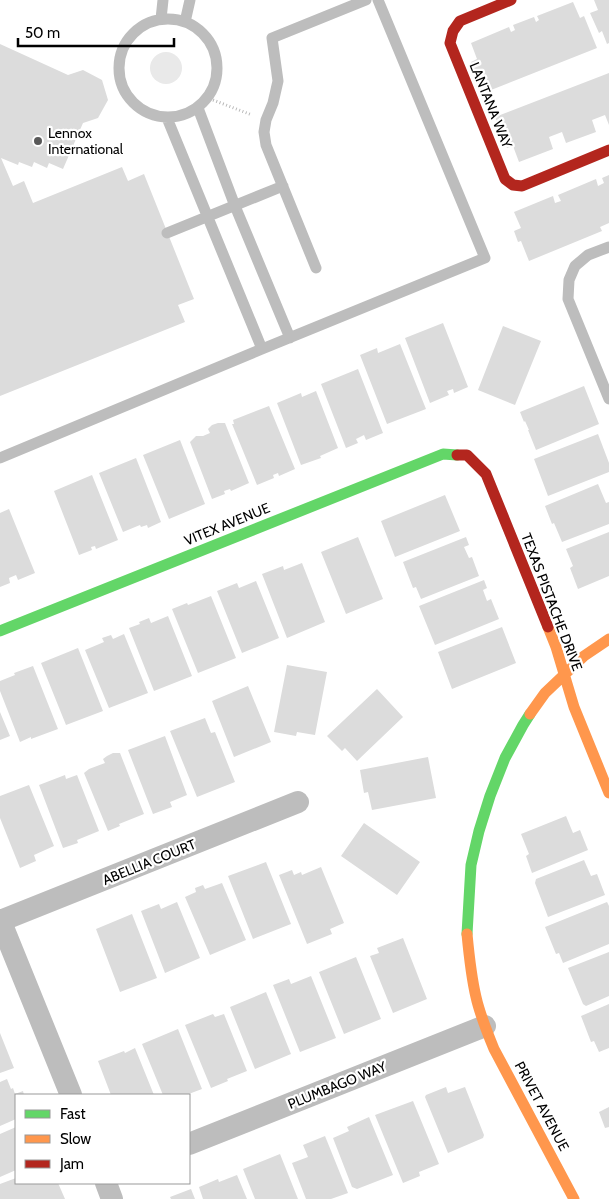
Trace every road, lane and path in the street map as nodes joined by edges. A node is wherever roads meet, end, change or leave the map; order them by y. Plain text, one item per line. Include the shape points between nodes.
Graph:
1 (163, 0) edge
2 (190, 0) edge
3 (366, 0) edge
4 (378, 0) edge
5 (510, 0) edge
6 (161, 19) junction
7 (185, 22) junction
8 (208, 99) junction
9 (198, 108) junction
10 (167, 118) junction
11 (266, 120) junction
12 (609, 150) edge
13 (283, 186) junction
14 (235, 206) junction
15 (208, 216) junction
16 (167, 233) dead end
17 (609, 247) edge
18 (316, 268) dead end
19 (290, 338) junction
20 (262, 349) junction
21 (609, 399) edge
22 (468, 455) joint
23 (0, 458) edge
24 (0, 631) edge
25 (609, 639) edge
26 (564, 675) junction
27 (609, 794) edge
28 (298, 802) dead end
29 (0, 920) edge
30 (485, 1026) junction
31 (71, 1094) edge
32 (190, 1144) edge
33 (106, 1184) edge
34 (112, 1199) edge
35 (574, 1199) edge

1 - 6 lane
2 - 7 lane
3 - 11 lane via 272,38 278,81
4 - 19 lane via 485,258
5 - 12 street, LANTANA WAY via 460,22 450,43 505,179 513,185 522,186
6 - 7 lane
6 - 10 lane via 145,24 132,34 118,64 126,95 151,115
7 - 8 lane via 205,34 216,54 217,78
8 - 9 lane
8 - 11 path
9 - 10 lane
9 - 14 lane
10 - 15 lane
11 - 13 lane via 266,145
13 - 14 lane
13 - 18 lane
14 - 15 lane
14 - 19 lane
15 - 16 lane
15 - 20 lane
17 - 21 lane via 588,255 575,266 569,280 568,299
19 - 20 lane
20 - 23 lane
22 - 24 street, VITEX AVENUE via 443,454
22 - 26 street, TEXAS PISTACHE DRIVE via 486,474 556,647
25 - 26 street, PRIVET AVENUE
26 - 27 street, TEXAS PISTACHE DRIVE
26 - 30 street, PRIVET AVENUE via 545,694 505,758 490,796 471,865 467,934 473,982
28 - 29 street, ABELLIA COURT
29 - 31 street
30 - 32 street, PLUMBAGO WAY
30 - 35 street, PRIVET AVENUE
33 - 34 street

